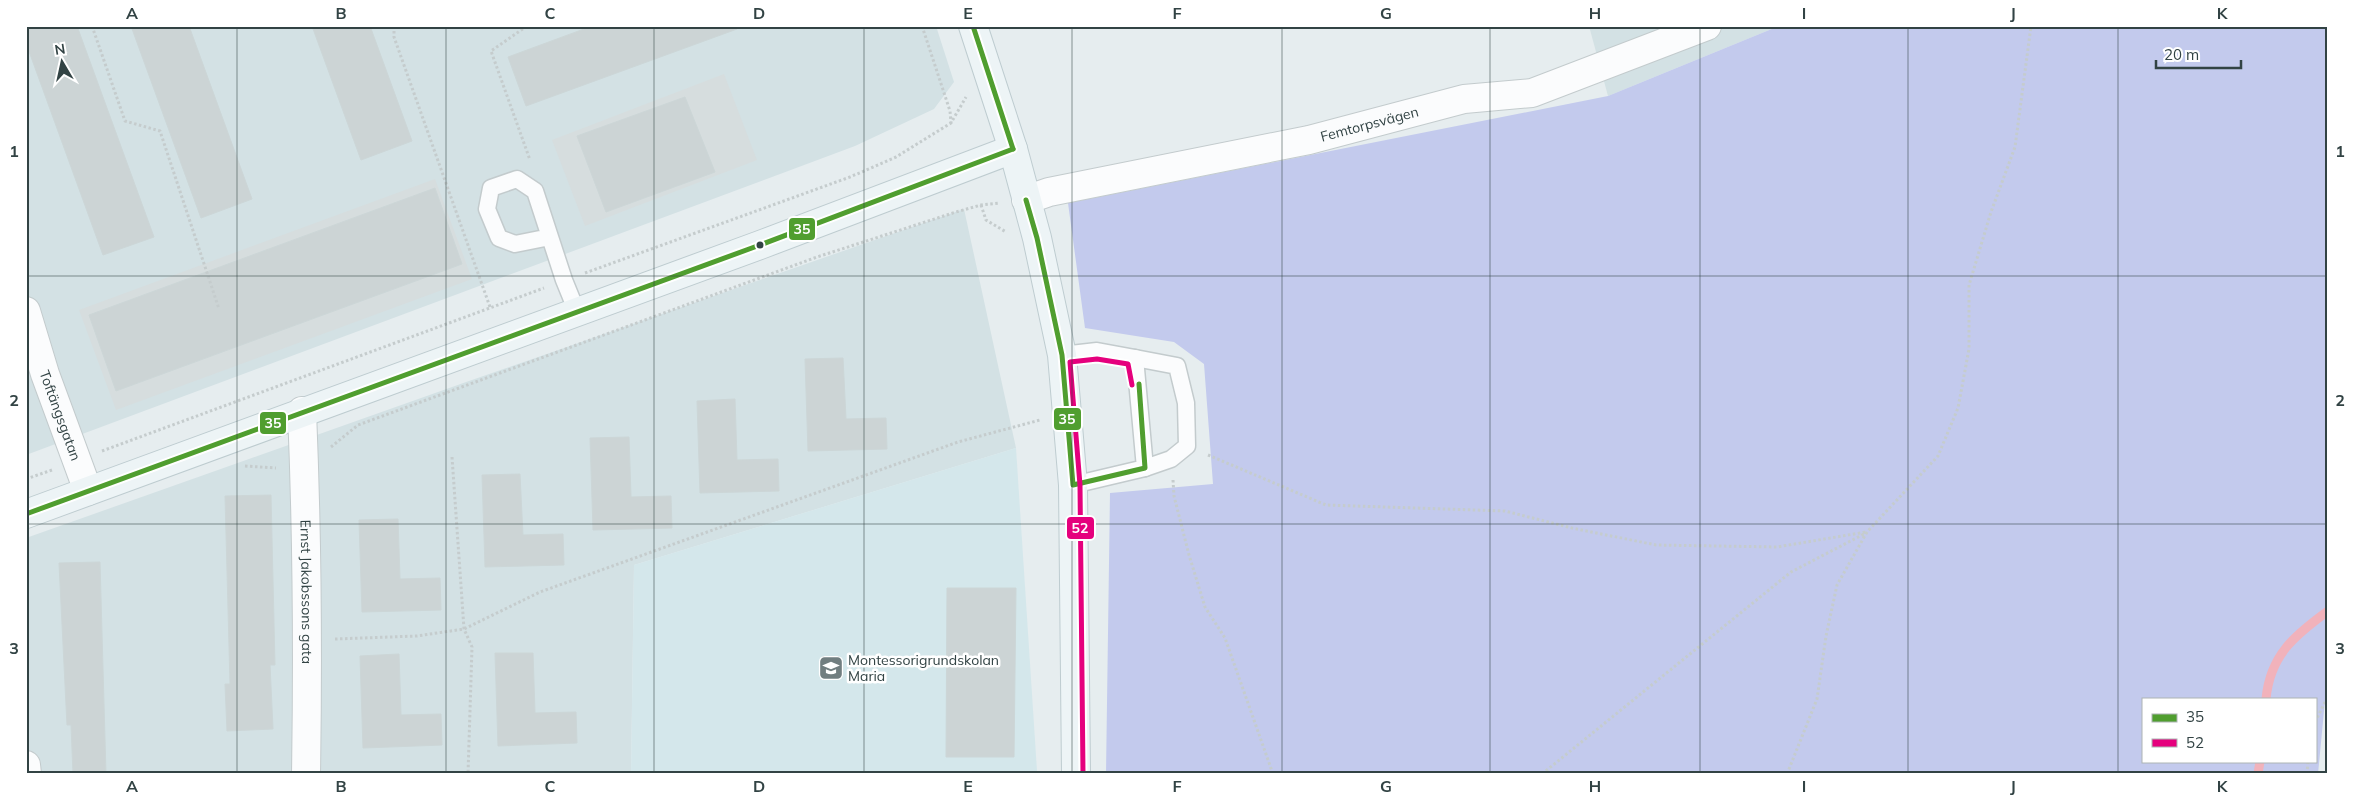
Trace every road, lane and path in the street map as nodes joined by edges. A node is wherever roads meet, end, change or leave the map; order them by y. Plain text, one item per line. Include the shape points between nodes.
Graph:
1 (92, 26) edge
2 (394, 26) edge
3 (527, 26) edge
4 (922, 26) edge
5 (973, 26) edge
6 (1707, 26) edge
7 (2031, 26) edge
8 (968, 93) dead end
9 (951, 123) junction
10 (1013, 149) junction
11 (535, 191) junction
12 (1026, 200) junction
13 (981, 205) junction
14 (1008, 234) dead end
15 (550, 237) junction
16 (564, 280) junction
17 (490, 307) junction
18 (219, 309) dead end
19 (577, 312) junction
20 (27, 314) edge
21 (1062, 355) junction
22 (1134, 358) junction
23 (302, 411) junction
24 (1046, 419) dead end
25 (1187, 446) junction
26 (452, 457) dead end
27 (304, 458) junction
28 (1172, 459) junction
29 (76, 461) junction
30 (240, 468) dead end
31 (1145, 468) junction
32 (26, 479) edge
33 (1073, 485) junction
34 (88, 491) junction
35 (26, 514) edge
36 (1867, 532) junction
37 (464, 629) junction
38 (308, 640) junction
39 (2328, 696) edge
40 (2316, 720) edge
41 (26, 765) edge
42 (27, 774) edge
43 (306, 774) edge
44 (468, 774) edge
45 (1076, 774) edge
46 (1273, 774) edge
47 (1542, 774) edge
48 (1786, 774) edge

1 - 18 path via 125,122 160,131
2 - 17 path via 394,37
3 - 11 path via 491,51 531,162
4 - 9 path
5 - 10 street
6 - 12 street, Femtorpsvägen via 1532,93 1464,99 1310,140 1049,192
7 - 36 path via 2015,147 1969,285 1969,349 1958,408 1938,456
8 - 9 path
9 - 16 path via 896,157 850,177
10 - 12 street
10 - 19 street
11 - 15 lane
11 - 15 lane via 517,179 491,188 487,209 499,238 515,244
12 - 13 path
12 - 21 street via 1038,238
13 - 14 path via 986,220
13 - 27 path via 817,257 358,425 332,447
15 - 16 lane
16 - 17 path
16 - 19 lane
17 - 29 path
19 - 23 street
20 - 29 street, Toftängsgatan via 44,374
21 - 22 lane via 1097,351
21 - 33 street
22 - 25 lane via 1176,366 1186,403
22 - 31 lane
23 - 27 street, Ernst Jakobssons gata
23 - 34 street
24 - 37 path via 958,442 540,592
25 - 28 lane
25 - 36 path via 1326,505 1505,511 1656,545 1778,546
26 - 37 path
27 - 30 path via 278,468 248,465
27 - 38 street, Ernst Jakobssons gata
28 - 31 lane
28 - 46 path via 1174,496 1202,598 1225,638
29 - 32 path
29 - 34 street, Toftängsgatan
31 - 33 lane
33 - 45 street
34 - 35 street
36 - 47 path via 1792,572
36 - 48 path via 1837,585 1817,698
37 - 38 path via 417,636
37 - 44 path via 472,647
38 - 43 street, Ernst Jakobssons gata
39 - 40 path
41 - 42 street

